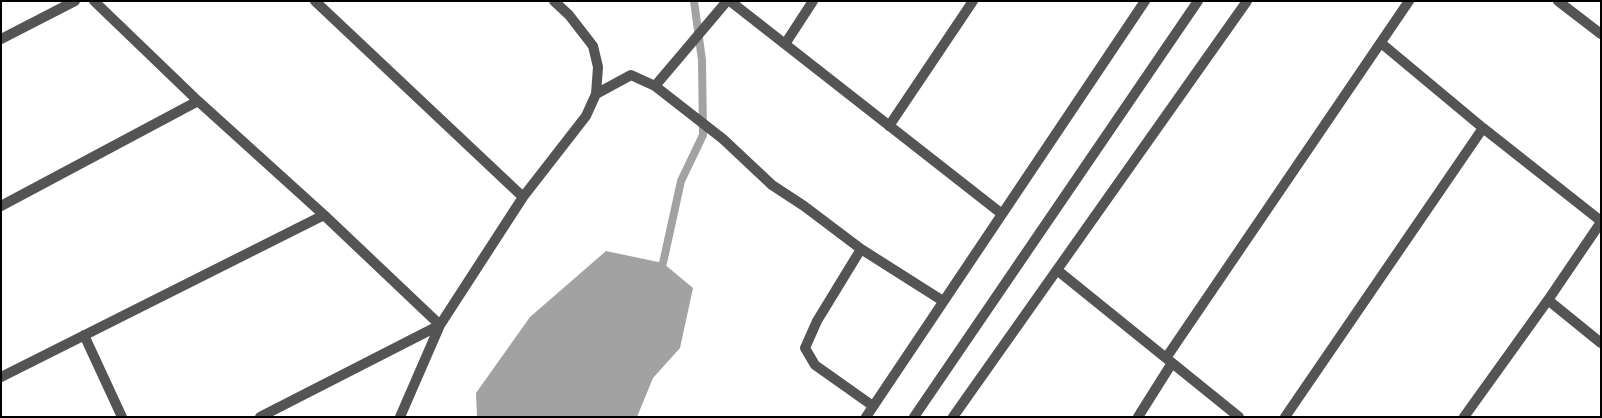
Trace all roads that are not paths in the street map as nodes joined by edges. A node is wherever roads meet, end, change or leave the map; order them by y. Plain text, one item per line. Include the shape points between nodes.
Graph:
1 (75, 1) edge
2 (94, 1) edge
3 (314, 1) edge
4 (554, 1) edge
5 (728, 1) edge
6 (813, 1) edge
7 (973, 1) edge
8 (1144, 1) edge
9 (1198, 1) edge
10 (1247, 1) edge
11 (1409, 1) edge
12 (1558, 1) edge
13 (1601, 34) edge
14 (1, 39) edge
15 (1381, 43) junction
16 (785, 44) junction
17 (655, 86) junction
18 (596, 94) junction
19 (198, 101) junction
20 (889, 126) junction
21 (1483, 128) junction
22 (523, 197) junction
23 (1, 206) edge
24 (1002, 214) junction
25 (324, 215) junction
26 (1601, 222) edge
27 (861, 249) junction
28 (1057, 270) junction
29 (1548, 300) junction
30 (943, 301) junction
31 (440, 325) junction
32 (84, 335) junction
33 (1601, 343) edge
34 (1169, 360) junction
35 (1, 377) edge
36 (873, 406) junction
37 (1469, 415) edge
38 (122, 417) edge
39 (260, 417) edge
40 (400, 417) edge
41 (866, 417) edge
42 (914, 417) edge
43 (953, 417) edge
44 (1138, 417) edge
45 (1239, 417) edge
46 (1285, 417) edge

1 - 14 street
2 - 19 street
3 - 22 street
4 - 18 street via 593,46 598,67
5 - 16 street
5 - 17 street
6 - 16 street
7 - 20 street
8 - 24 street
9 - 42 street
10 - 28 street
11 - 15 street
12 - 13 street
15 - 21 street
15 - 34 street
16 - 20 street
17 - 18 street via 631,75
17 - 27 street via 723,139 772,185
18 - 22 street via 586,116
19 - 23 street
19 - 25 street
20 - 24 street
21 - 26 street
21 - 46 street
22 - 31 street
24 - 30 street
25 - 31 street
25 - 32 street
26 - 29 street
27 - 30 street
27 - 36 street via 817,321 805,348 815,364
28 - 34 street
28 - 43 street
29 - 33 street
29 - 37 street
30 - 36 street
31 - 39 street
31 - 40 street
32 - 35 street
32 - 38 street
34 - 44 street
34 - 45 street
36 - 41 street

